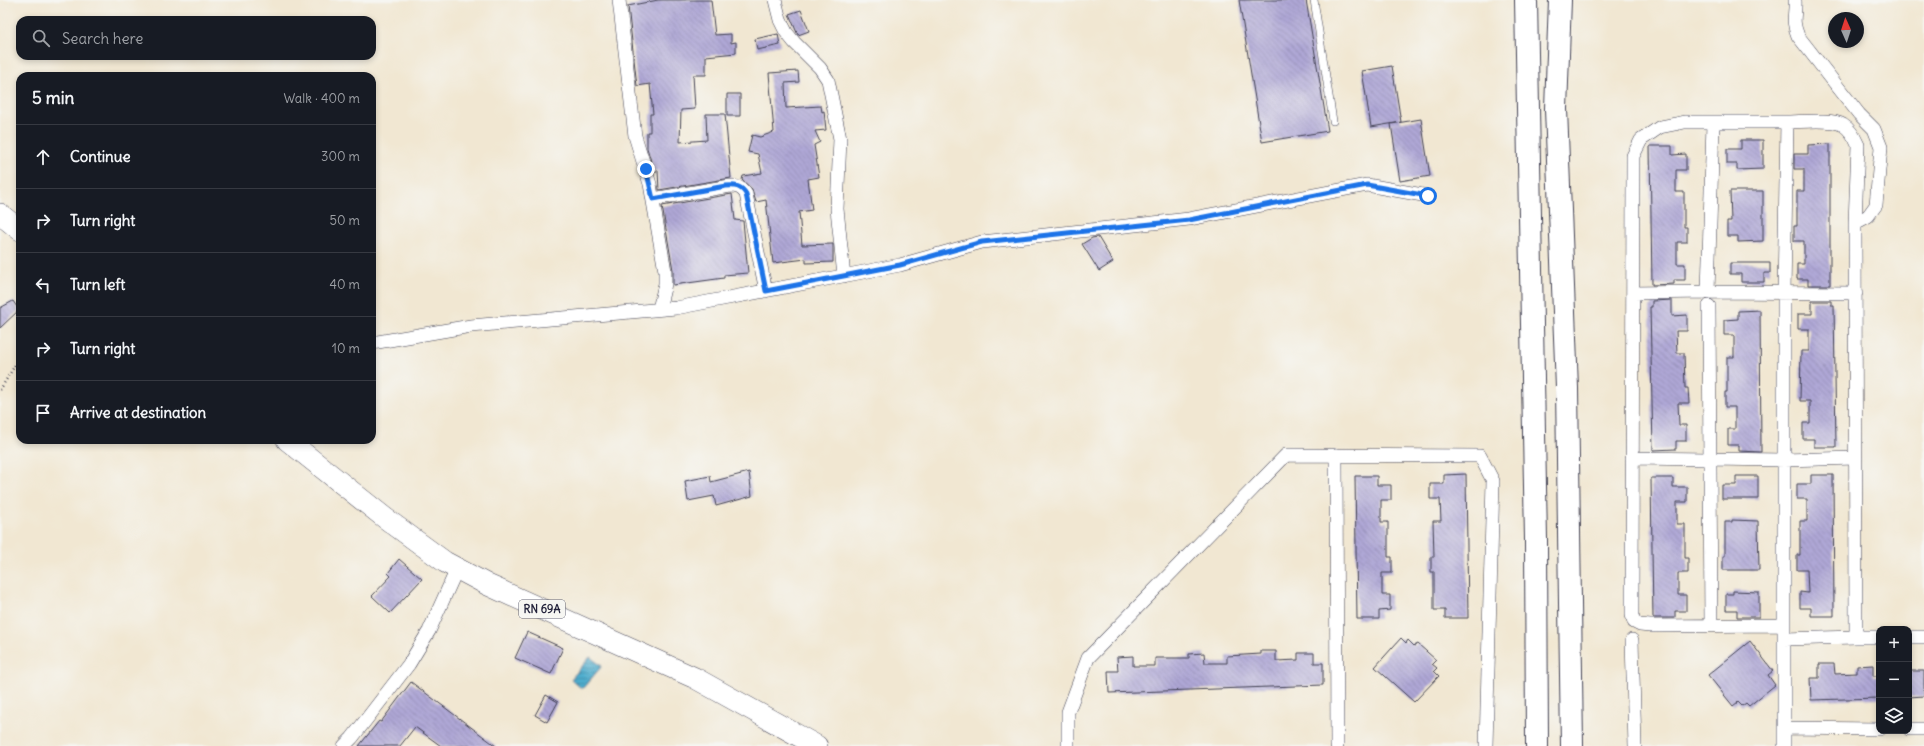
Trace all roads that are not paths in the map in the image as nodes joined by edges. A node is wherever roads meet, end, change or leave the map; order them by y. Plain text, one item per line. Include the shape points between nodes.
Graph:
1 (618, 0) edge
2 (775, 0) edge
3 (1314, 0) edge
4 (1526, 0) edge
5 (1560, 0) edge
6 (1795, 0) edge
7 (1333, 121) dead end
8 (1713, 122) junction
9 (1787, 122) junction
10 (1428, 196) dead end
11 (653, 199) junction
12 (0, 214) edge
13 (1855, 223) junction
14 (16, 227) edge
15 (844, 276) junction
16 (766, 291) junction
17 (1708, 292) junction
18 (1784, 292) junction
19 (1856, 293) junction
20 (1633, 294) junction
21 (1709, 306) dead end
22 (659, 309) junction
23 (376, 342) edge
24 (292, 444) edge
25 (1336, 455) junction
26 (1632, 458) junction
27 (1856, 458) junction
28 (1710, 459) junction
29 (1784, 460) junction
30 (457, 569) junction
31 (1784, 625) junction
32 (1710, 626) junction
33 (1856, 637) junction
34 (1876, 637) edge
35 (1912, 637) edge
36 (1924, 637) edge
37 (1784, 639) junction
38 (1632, 640) dead end
39 (1784, 728) junction
40 (1876, 729) edge
41 (1912, 729) edge
42 (1924, 729) edge
43 (344, 746) edge
44 (817, 746) edge
45 (1068, 746) edge
46 (1337, 746) edge
47 (1486, 746) edge
48 (1538, 746) edge
49 (1572, 746) edge
50 (1635, 746) edge
51 (1784, 746) edge

1 - 11 street via 635,136
2 - 15 street via 786,32 828,80 840,139 837,209
3 - 7 lane
4 - 48 highway
5 - 49 highway via 1556,109 1567,388
6 - 13 street via 1793,25 1798,36 1859,114 1874,129 1881,147 1876,205 1868,216
8 - 9 street
8 - 17 street
8 - 20 street via 1686,122 1660,127 1641,140 1633,156
9 - 13 street via 1836,122 1844,125 1853,135 1858,145
9 - 18 street
10 - 15 street via 1367,185 1189,220 982,242 900,265
11 - 16 street via 726,186 735,186 743,190 746,194
11 - 22 street via 665,271 665,284
12 - 14 main road
13 - 19 street
15 - 16 street
16 - 22 street
17 - 18 street
17 - 20 street
18 - 19 street
18 - 29 street
19 - 27 street
20 - 26 street
21 - 28 street
22 - 23 street via 471,326
24 - 30 main road, RN 69A via 385,518
25 - 45 street via 1286,455 1088,658 1068,712
25 - 46 street
25 - 47 street via 1480,456 1493,481
26 - 28 street
26 - 32 street via 1634,622 1650,626
27 - 29 street
27 - 33 street
28 - 29 street
28 - 32 street
29 - 31 street
30 - 43 street via 429,631 409,664
30 - 44 main road, RN 69A via 695,678
31 - 32 street
31 - 37 street
33 - 34 street
33 - 37 street
35 - 36 street
37 - 39 street
38 - 50 street
39 - 40 street
39 - 51 street
41 - 42 street

